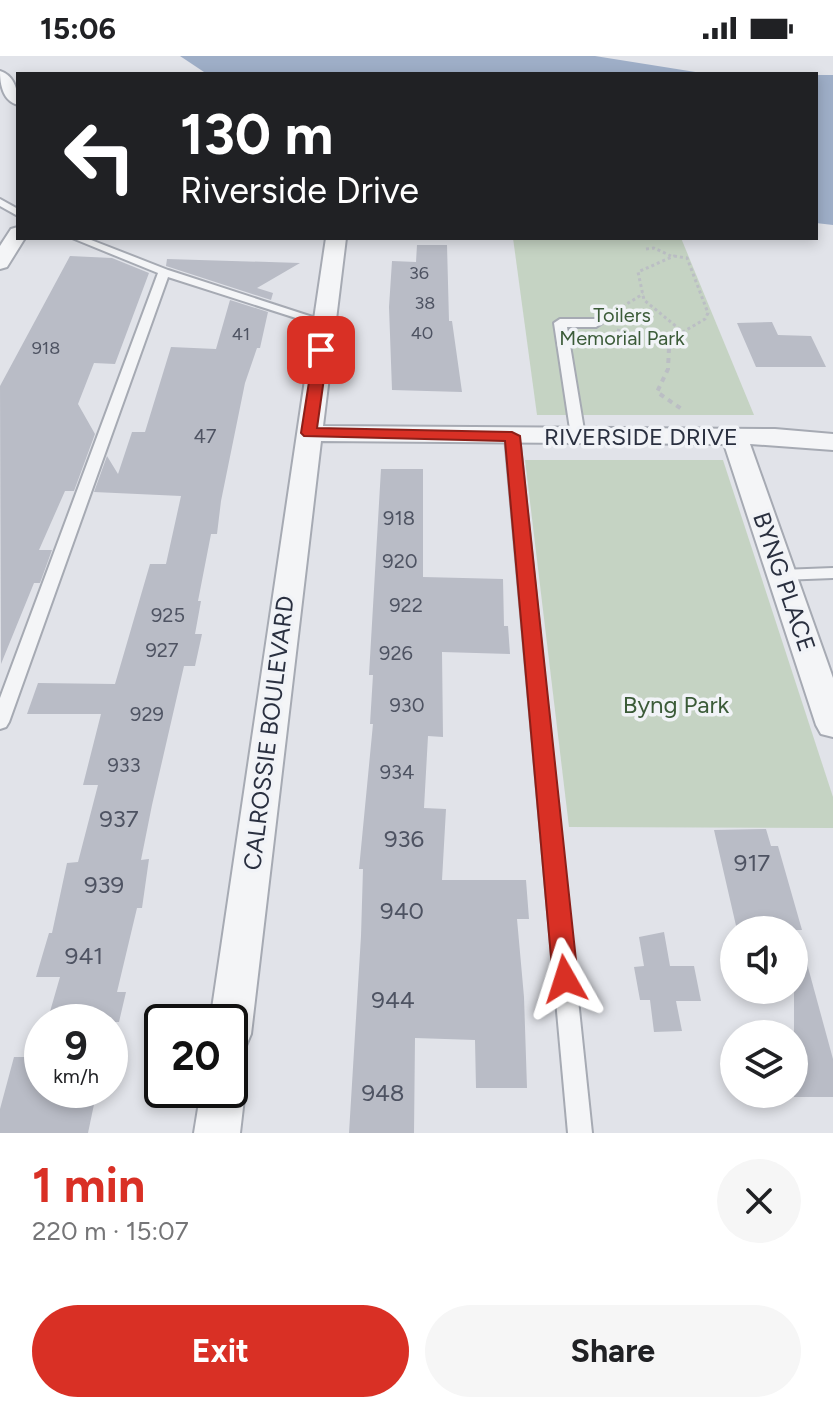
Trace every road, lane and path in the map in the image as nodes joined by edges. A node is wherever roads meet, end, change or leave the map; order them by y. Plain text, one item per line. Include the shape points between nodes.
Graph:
1 (0, 76) edge
2 (16, 97) edge
3 (16, 236) edge
4 (82, 240) edge
5 (336, 240) edge
6 (646, 249) dead end
7 (672, 257) junction
8 (0, 263) edge
9 (164, 272) junction
10 (643, 294) junction
11 (325, 323) junction
12 (596, 323) junction
13 (683, 332) junction
14 (669, 348) junction
15 (688, 417) dead end
16 (309, 433) junction
17 (512, 436) junction
18 (578, 436) junction
19 (735, 438) junction
20 (833, 442) edge
21 (833, 573) edge
22 (781, 575) junction
23 (0, 722) edge
24 (833, 725) edge
25 (234, 1004) edge
26 (220, 1108) edge
27 (217, 1133) edge
28 (580, 1133) edge

1 - 2 street
3 - 8 street
4 - 9 lane
5 - 11 street
6 - 7 path
7 - 10 path via 638,272
7 - 13 path via 687,258 708,313
9 - 11 lane
9 - 23 lane
10 - 12 path
10 - 13 path
11 - 16 street
12 - 14 path
12 - 18 lane via 560,323
13 - 14 path
14 - 15 path via 668,369 657,392
16 - 17 street, RIVERSIDE DRIVE
16 - 25 street, CALROSSIE BOULEVARD
17 - 18 street, RIVERSIDE DRIVE
17 - 28 lane
18 - 19 street, RIVERSIDE DRIVE
19 - 20 street, RIVERSIDE DRIVE
19 - 22 street, BYNG PLACE
21 - 22 lane
22 - 24 street, BYNG PLACE
26 - 27 street

